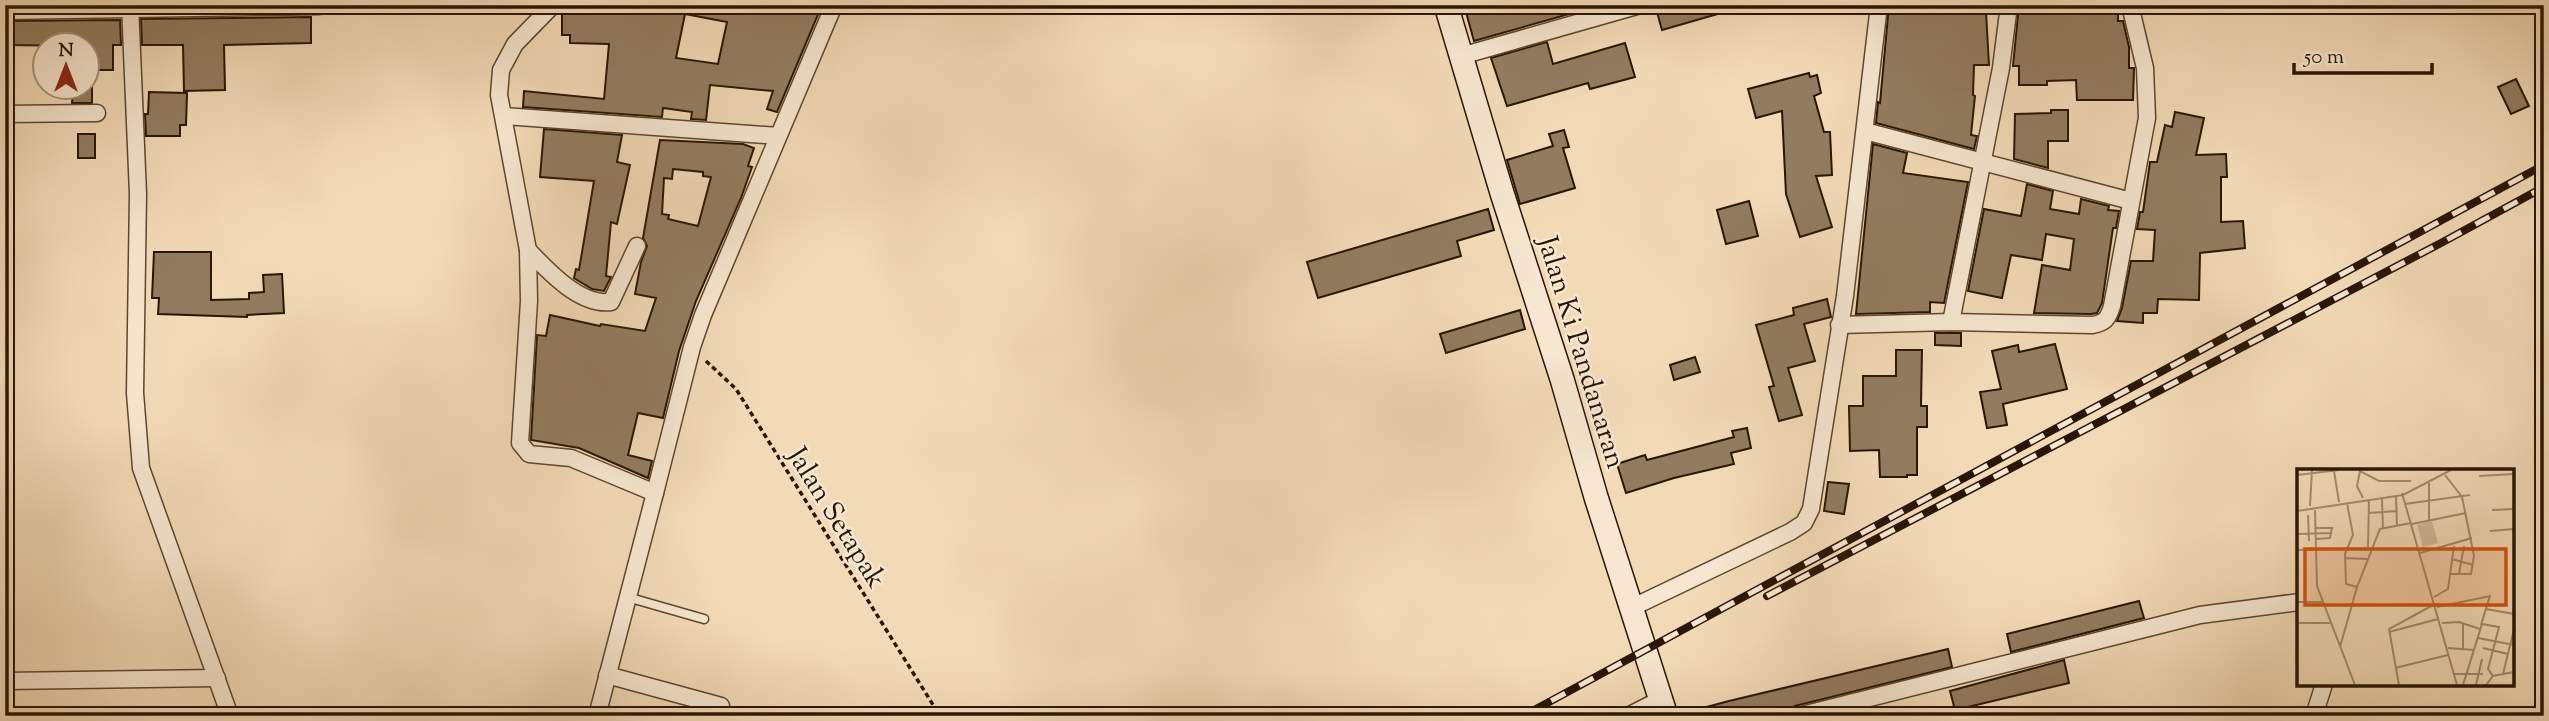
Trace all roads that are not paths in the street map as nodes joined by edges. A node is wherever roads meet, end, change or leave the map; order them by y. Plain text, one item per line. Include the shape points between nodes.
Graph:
1 (553, 5) edge
2 (834, 5) edge
3 (1446, 5) edge
4 (1640, 5) edge
5 (1879, 5) edge
6 (2009, 5) edge
7 (2130, 5) edge
8 (130, 6) edge
9 (319, 6) edge
10 (5, 11) edge
11 (1461, 56) junction
12 (97, 113) dead end
13 (5, 114) edge
14 (504, 116) junction
15 (1865, 131) junction
16 (778, 136) junction
17 (1982, 162) junction
18 (2131, 201) junction
19 (637, 246) dead end
20 (528, 250) junction
21 (1951, 322) junction
22 (1839, 325) junction
23 (654, 493) junction
24 (627, 597) junction
25 (2297, 602) edge
26 (1631, 608) junction
27 (704, 620) dead end
28 (607, 675) junction
29 (217, 678) junction
30 (5, 681) edge
31 (2323, 686) edge
32 (721, 706) dead end
33 (1663, 707) edge
34 (230, 716) edge
35 (597, 716) edge
36 (1628, 716) edge
37 (1798, 716) edge
38 (2314, 716) edge

1 - 14 street via 515,44 500,70
2 - 16 street
3 - 11 main road, Jalan Ki Pandanaran
4 - 11 street
5 - 15 street
6 - 17 street
7 - 18 street via 2147,93 2147,118
8 - 9 street
8 - 10 street
8 - 29 street via 138,194 135,393 141,468
11 - 26 main road, Jalan Ki Pandanaran
12 - 13 street
14 - 16 street
14 - 20 street
15 - 17 street
15 - 22 street
16 - 23 street via 703,315
17 - 18 street
17 - 21 street
18 - 21 street via 2112,306 2105,321 2092,325
19 - 20 street via 611,302 603,303 559,282
20 - 23 street via 520,443 529,454 570,458
21 - 22 street
22 - 26 street via 1811,509 1804,523
23 - 24 street
24 - 27 lane
24 - 28 street
25 - 37 street via 2200,615
26 - 33 main road, Jalan Ki Pandanaran
28 - 32 street
28 - 35 street
29 - 30 street
29 - 34 street
31 - 38 street
33 - 36 street

